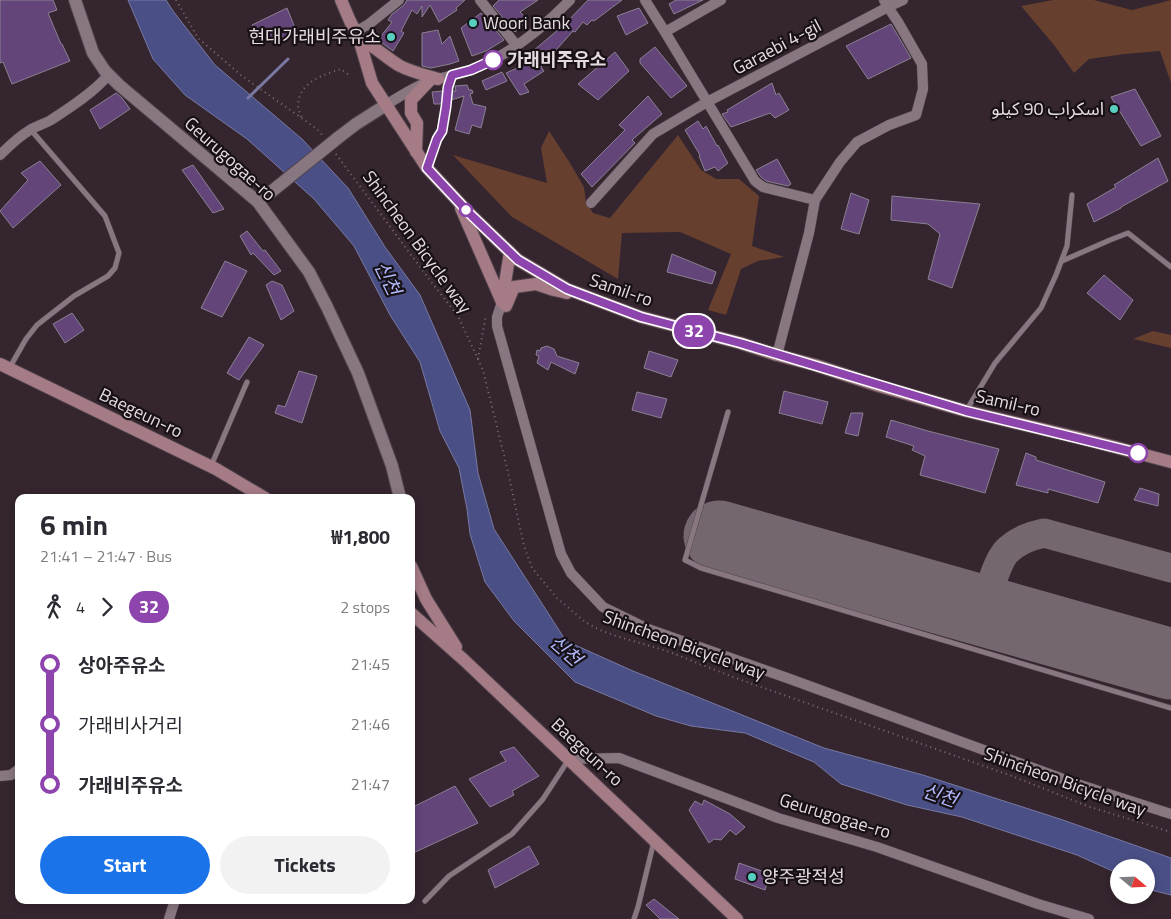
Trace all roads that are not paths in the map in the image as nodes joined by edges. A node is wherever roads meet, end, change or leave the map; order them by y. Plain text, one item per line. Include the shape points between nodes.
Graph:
1 (75, 0) edge
2 (341, 0) edge
3 (399, 0) edge
4 (480, 0) edge
5 (570, 0) edge
6 (645, 0) edge
7 (721, 0) edge
8 (903, 0) edge
9 (886, 4) edge
10 (665, 32) junction
11 (357, 36) junction
12 (517, 46) junction
13 (108, 75) junction
14 (452, 75) junction
15 (434, 80) junction
16 (707, 102) junction
17 (386, 105) junction
18 (31, 130) junction
19 (416, 152) junction
20 (0, 155) edge
21 (427, 168) junction
22 (1072, 195) dead end
23 (262, 199) junction
24 (816, 200) junction
25 (458, 201) junction
26 (592, 203) dead end
27 (510, 252) junction
28 (1062, 261) junction
29 (1171, 267) edge
30 (594, 299) junction
31 (504, 304) junction
32 (777, 355) junction
33 (5, 366) edge
34 (247, 382) dead end
35 (966, 411) junction
36 (728, 412) dead end
37 (1171, 462) edge
38 (210, 467) junction
39 (258, 494) edge
40 (399, 494) edge
41 (415, 575) edge
42 (415, 617) edge
43 (464, 660) junction
44 (1171, 708) edge
45 (569, 759) junction
46 (1171, 814) edge
47 (654, 840) junction
48 (425, 901) dead end
49 (174, 904) edge
50 (169, 919) edge
51 (634, 919) edge
52 (737, 919) edge
53 (1089, 919) edge

1 - 13 street, Geurugogae-ro via 93,53
2 - 11 main road, Samil-ro
3 - 11 street
4 - 12 street
5 - 12 street
6 - 10 street
7 - 10 street
8 - 9 street, Garaebi 4-gil
9 - 16 street, Garaebi 4-gil
9 - 24 street via 922,64 923,89 916,115 856,142
10 - 16 street
11 - 15 main road via 402,67
11 - 17 main road, Samil-ro via 372,83
12 - 14 street via 487,63
13 - 18 street via 82,100
13 - 23 street, Geurugogae-ro via 169,128
14 - 15 street
14 - 21 lane via 442,131
15 - 17 street via 403,93
15 - 19 main road via 412,100 411,113 417,123
16 - 24 street via 755,181 763,187
16 - 26 street, Garaebi 4-gil via 653,134
17 - 19 main road, Samil-ro
17 - 23 street, bridge via 356,124
18 - 20 street
18 - 33 lane via 105,216 119,253 115,268 108,276 74,296 37,325
19 - 21 main road, Samil-ro
21 - 25 main road, Samil-ro
22 - 28 lane via 1067,246
23 - 40 street, Geurugogae-ro via 309,272 358,373
24 - 32 street
25 - 27 main road, Samil-ro
25 - 31 main road
27 - 30 main road, Samil-ro via 567,289
27 - 31 main road
28 - 29 lane via 1128,233
28 - 35 lane via 1041,308 995,363
30 - 31 main road via 536,284 514,287
30 - 32 main road, Samil-ro via 641,317
31 - 46 street via 497,317 497,326 561,554 571,573 603,607 648,629 1074,783
32 - 35 main road, Samil-ro
33 - 38 main road, Baegeun-ro
34 - 38 lane
35 - 37 main road, Samil-ro
36 - 44 lane via 685,560 701,568
38 - 39 main road, Baegeun-ro
41 - 43 main road via 426,600
42 - 43 main road, Baegeun-ro
43 - 45 main road, Baegeun-ro
45 - 47 main road, Baegeun-ro
45 - 48 lane via 543,799 512,834 449,876
45 - 53 street, Geurugogae-ro via 619,758 778,818 877,847
47 - 51 lane
47 - 52 main road, Baegeun-ro
49 - 50 street

